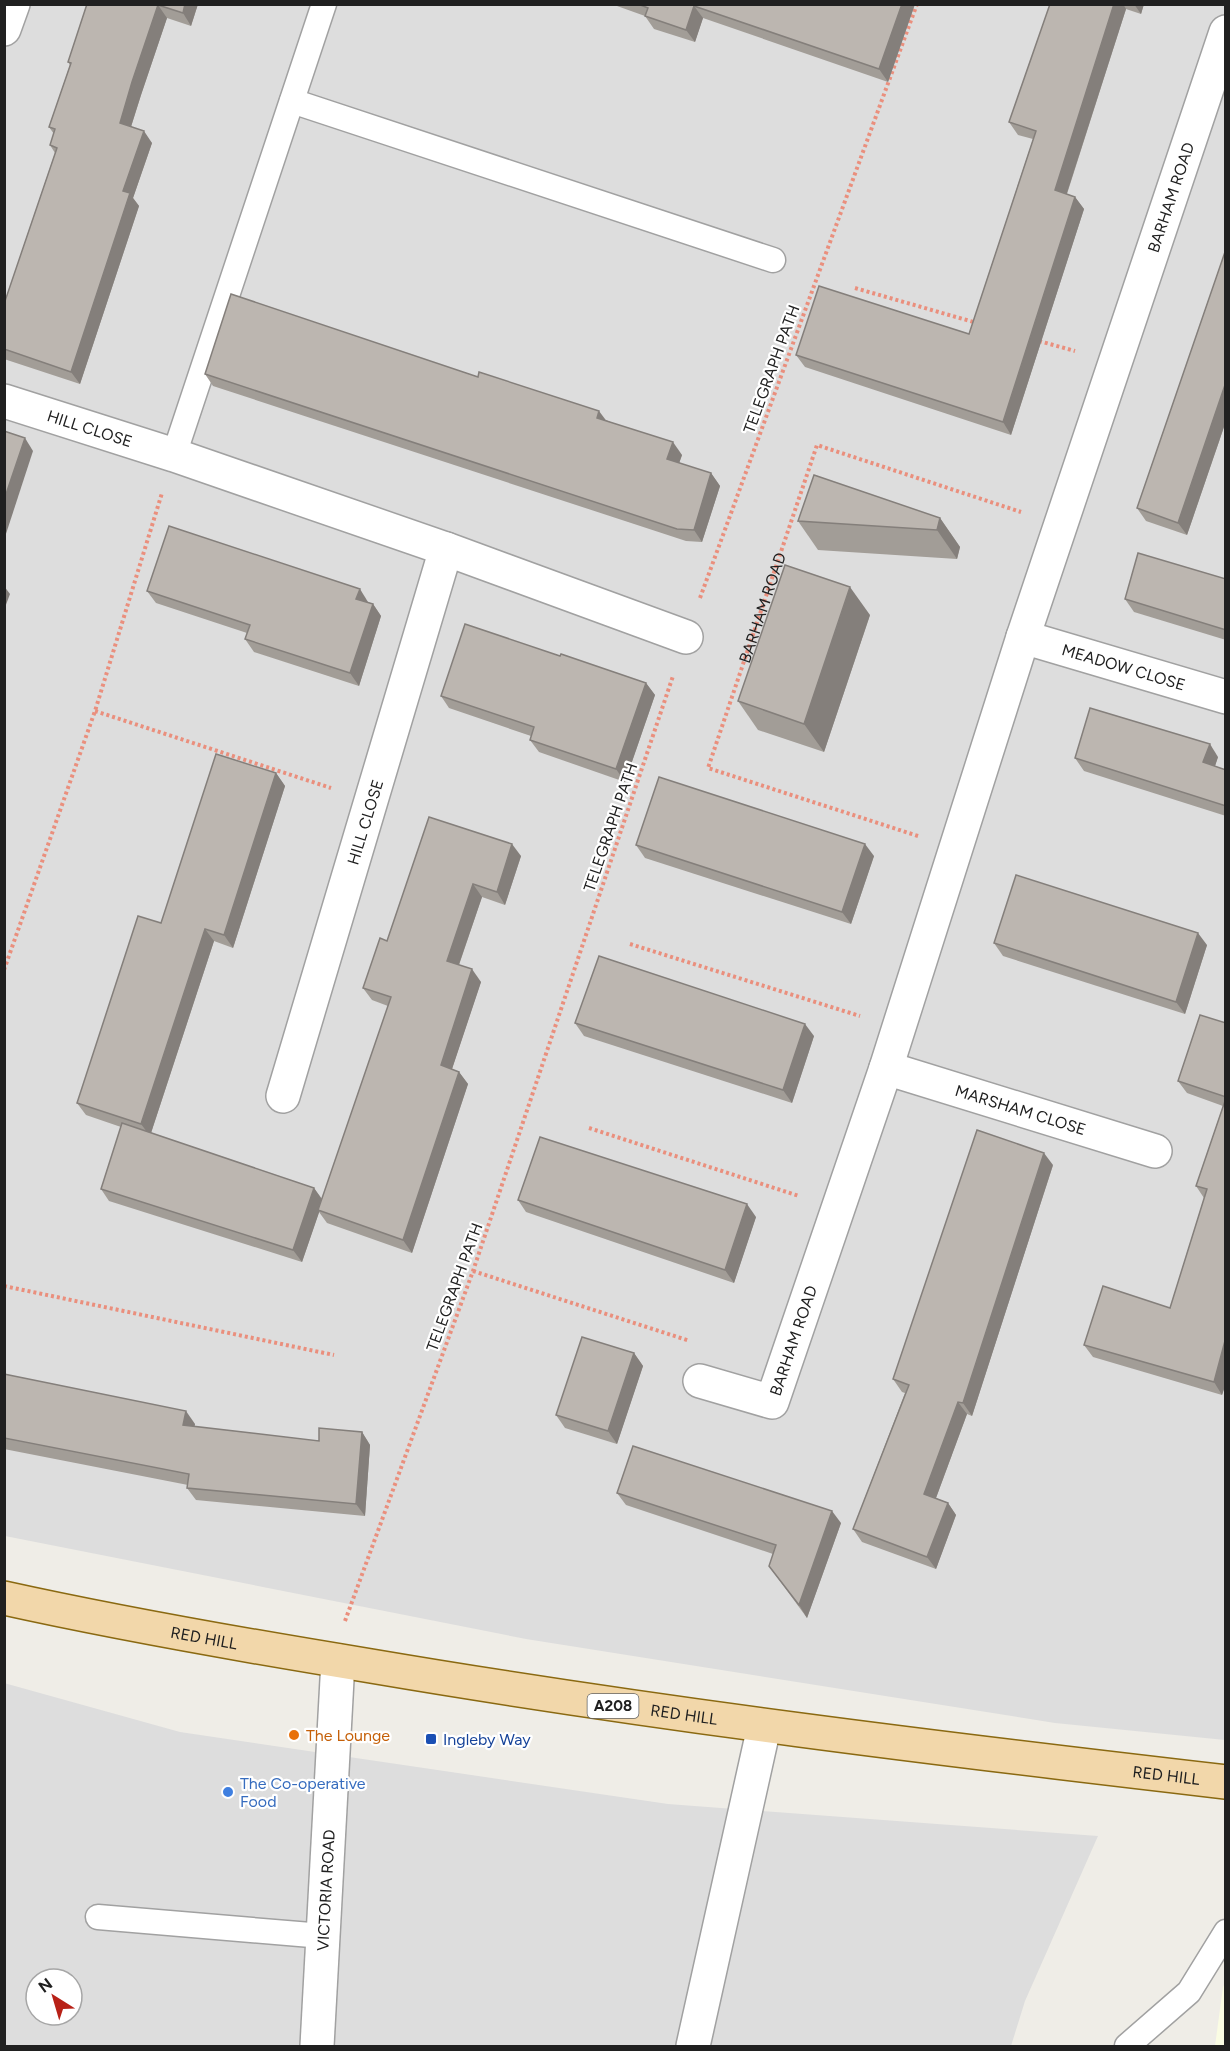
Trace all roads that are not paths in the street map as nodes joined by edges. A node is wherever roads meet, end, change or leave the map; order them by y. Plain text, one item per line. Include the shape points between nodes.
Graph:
1 (13, 4) edge
2 (324, 4) edge
3 (4, 29) edge
4 (1226, 32) edge
5 (292, 101) junction
6 (773, 260) dead end
7 (4, 401) edge
8 (174, 455) junction
9 (446, 549) junction
10 (686, 637) road end
11 (1023, 637) junction
12 (1226, 697) edge
13 (886, 1068) junction
14 (283, 1096) dead end
15 (1155, 1151) dead end
16 (700, 1381) dead end
17 (4, 1598) edge
18 (334, 1660) junction
19 (764, 1727) junction
20 (1226, 1782) edge
21 (98, 1917) dead end
22 (1226, 1932) edge
23 (323, 1936) junction
24 (317, 2046) edge
25 (693, 2046) edge
26 (1127, 2046) edge

1 - 3 street
2 - 5 lane
4 - 11 street, BARHAM ROAD
5 - 6 lane
5 - 8 lane
7 - 8 street, HILL CLOSE
8 - 9 street, HILL CLOSE
9 - 10 street, HILL CLOSE
9 - 14 street, HILL CLOSE
11 - 12 street, MEADOW CLOSE
11 - 13 street, BARHAM ROAD
13 - 15 street, MARSHAM CLOSE
13 - 16 street, BARHAM ROAD via 772,1402
17 - 18 main road, RED HILL / A208 via 114,1623
18 - 19 main road, RED HILL / A208 via 568,1700
18 - 23 street, VICTORIA ROAD
19 - 20 main road, RED HILL / A208
19 - 25 street
21 - 23 lane
22 - 26 lane via 1189,1992
23 - 24 street, VICTORIA ROAD

